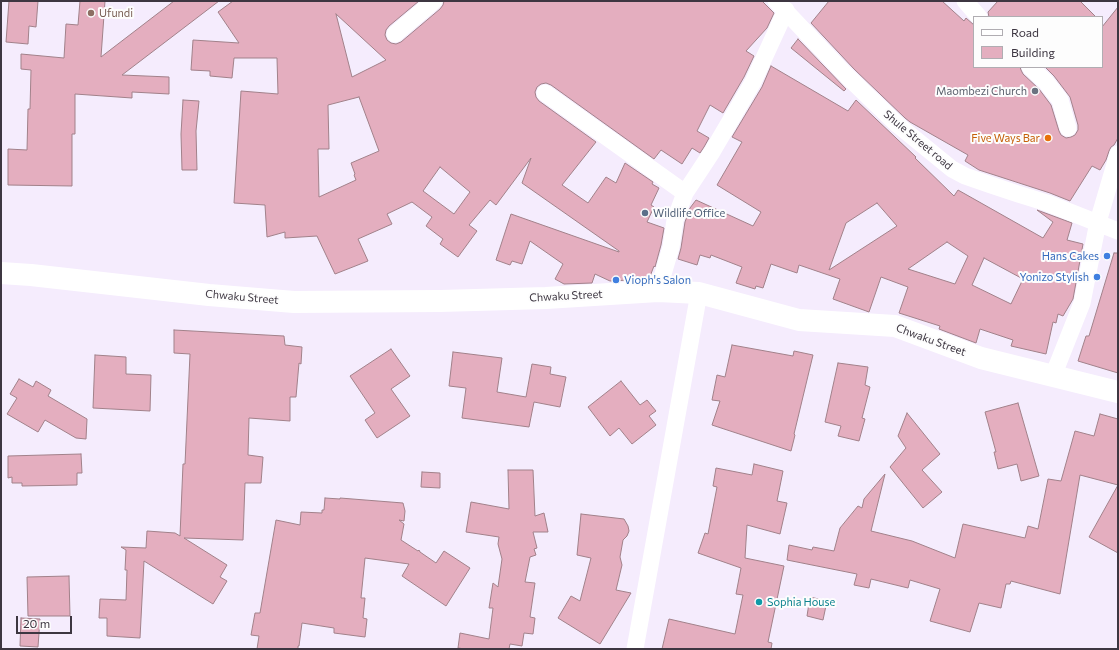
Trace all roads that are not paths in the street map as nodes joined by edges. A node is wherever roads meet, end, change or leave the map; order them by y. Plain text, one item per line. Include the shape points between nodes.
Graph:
1 (434, 1) edge
2 (965, 1) edge
3 (781, 6) edge
4 (978, 16) edge
5 (395, 34) dead end
6 (1031, 68) edge
7 (545, 93) dead end
8 (1068, 128) dead end
9 (1118, 154) edge
10 (685, 193) junction
11 (1098, 222) junction
12 (1118, 231) edge
13 (1, 273) edge
14 (658, 291) junction
15 (699, 293) junction
16 (1053, 376) junction
17 (1118, 392) edge
18 (635, 649) edge

1 - 5 street
2 - 4 street
3 - 10 street via 753,82
3 - 11 street, Shule Street road via 858,87 898,125 952,169 965,176
6 - 8 street via 1060,100
7 - 10 street
9 - 11 street
10 - 14 street
11 - 12 street, Shule Street road
11 - 16 street via 1082,304
13 - 14 main road, Chwaku Street via 294,302 516,299
14 - 15 main road, Chwaku Street
15 - 16 main road, Chwaku Street via 799,320 895,326 981,358
15 - 18 street
16 - 17 main road, Chwaku Street

